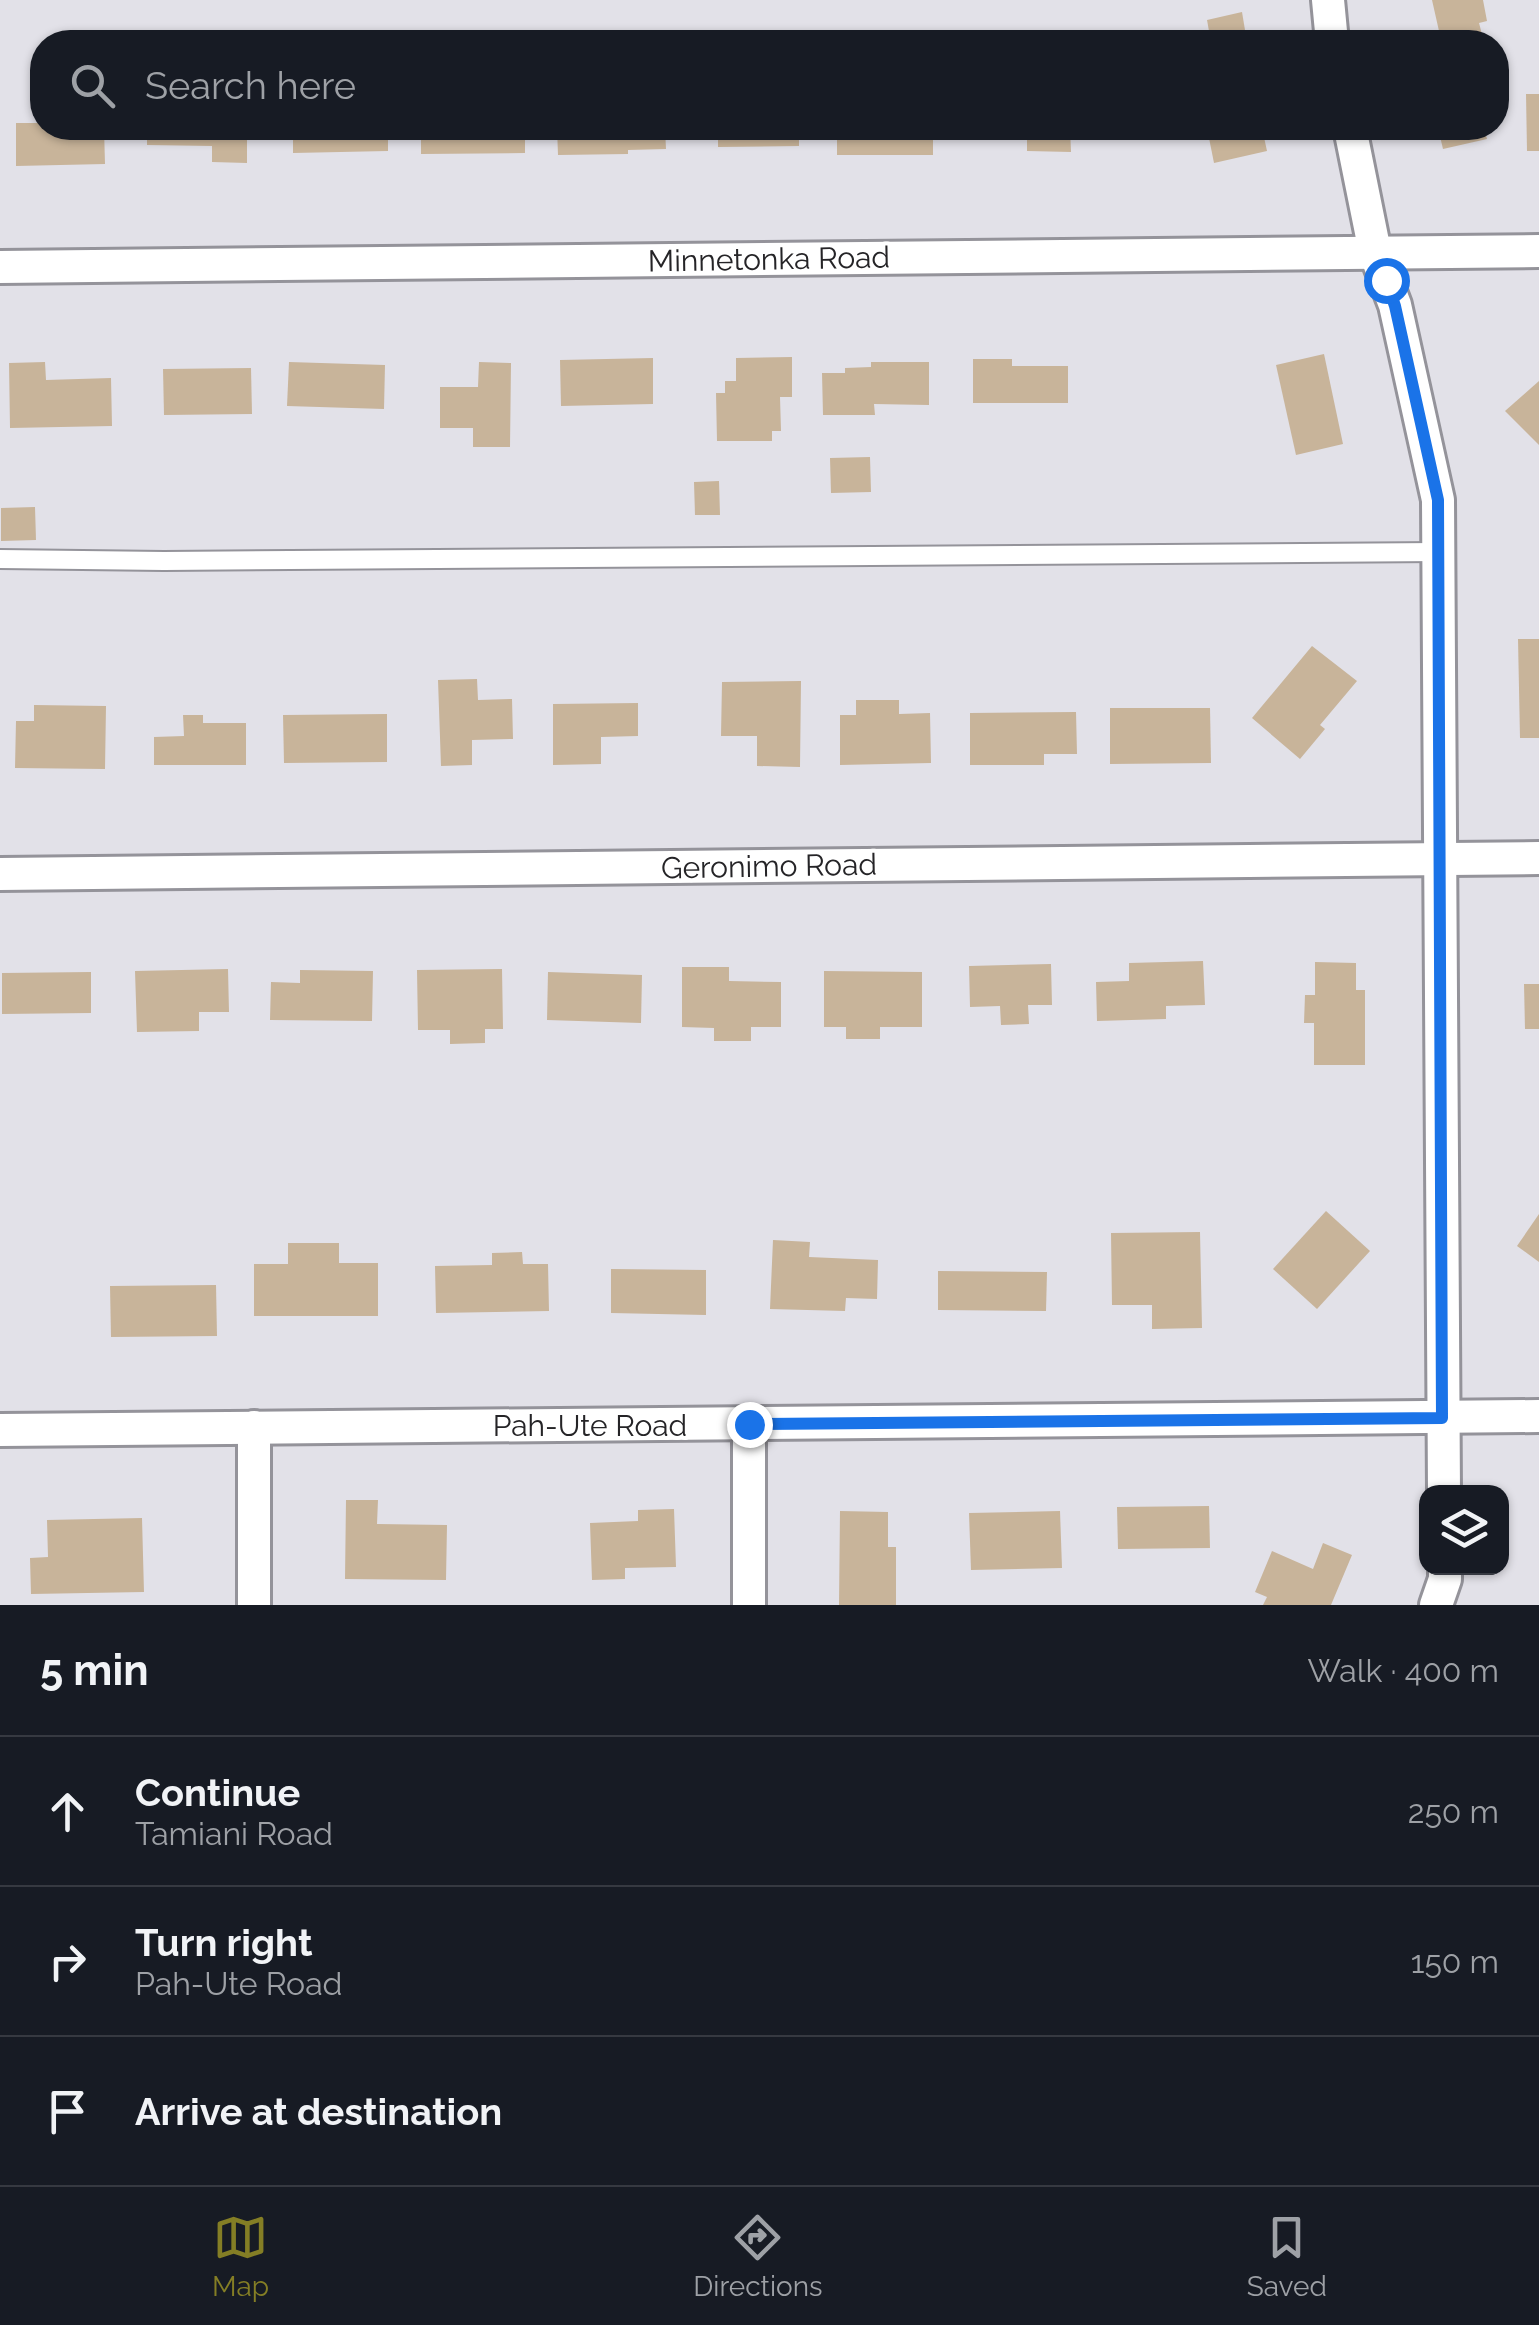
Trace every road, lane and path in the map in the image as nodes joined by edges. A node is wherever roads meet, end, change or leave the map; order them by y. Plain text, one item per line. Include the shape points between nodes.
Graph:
1 (1328, 0) edge
2 (1331, 30) edge
3 (1353, 140) edge
4 (1539, 251) edge
5 (1376, 252) junction
6 (0, 267) edge
7 (1439, 552) junction
8 (0, 559) edge
9 (1442, 858) junction
10 (1539, 858) edge
11 (0, 874) edge
12 (1539, 1416) edge
13 (1442, 1418) junction
14 (749, 1424) junction
15 (254, 1426) junction
16 (0, 1430) edge
17 (1444, 1485) edge
18 (1445, 1575) edge
19 (254, 1605) edge
20 (749, 1605) edge
21 (1436, 1605) edge

1 - 2 street
3 - 5 street
4 - 5 street, Minnetonka Road
5 - 6 street, Minnetonka Road
5 - 7 street via 1395,306 1438,500
7 - 8 lane
7 - 9 street
9 - 10 street, Geronimo Road
9 - 11 street, Geronimo Road
9 - 13 street
12 - 13 street, Pah-Ute Road
13 - 14 street, Pah-Ute Road
13 - 17 street
14 - 15 street, Pah-Ute Road
14 - 20 street
15 - 16 street, Pah-Ute Road
15 - 19 street
18 - 21 street

